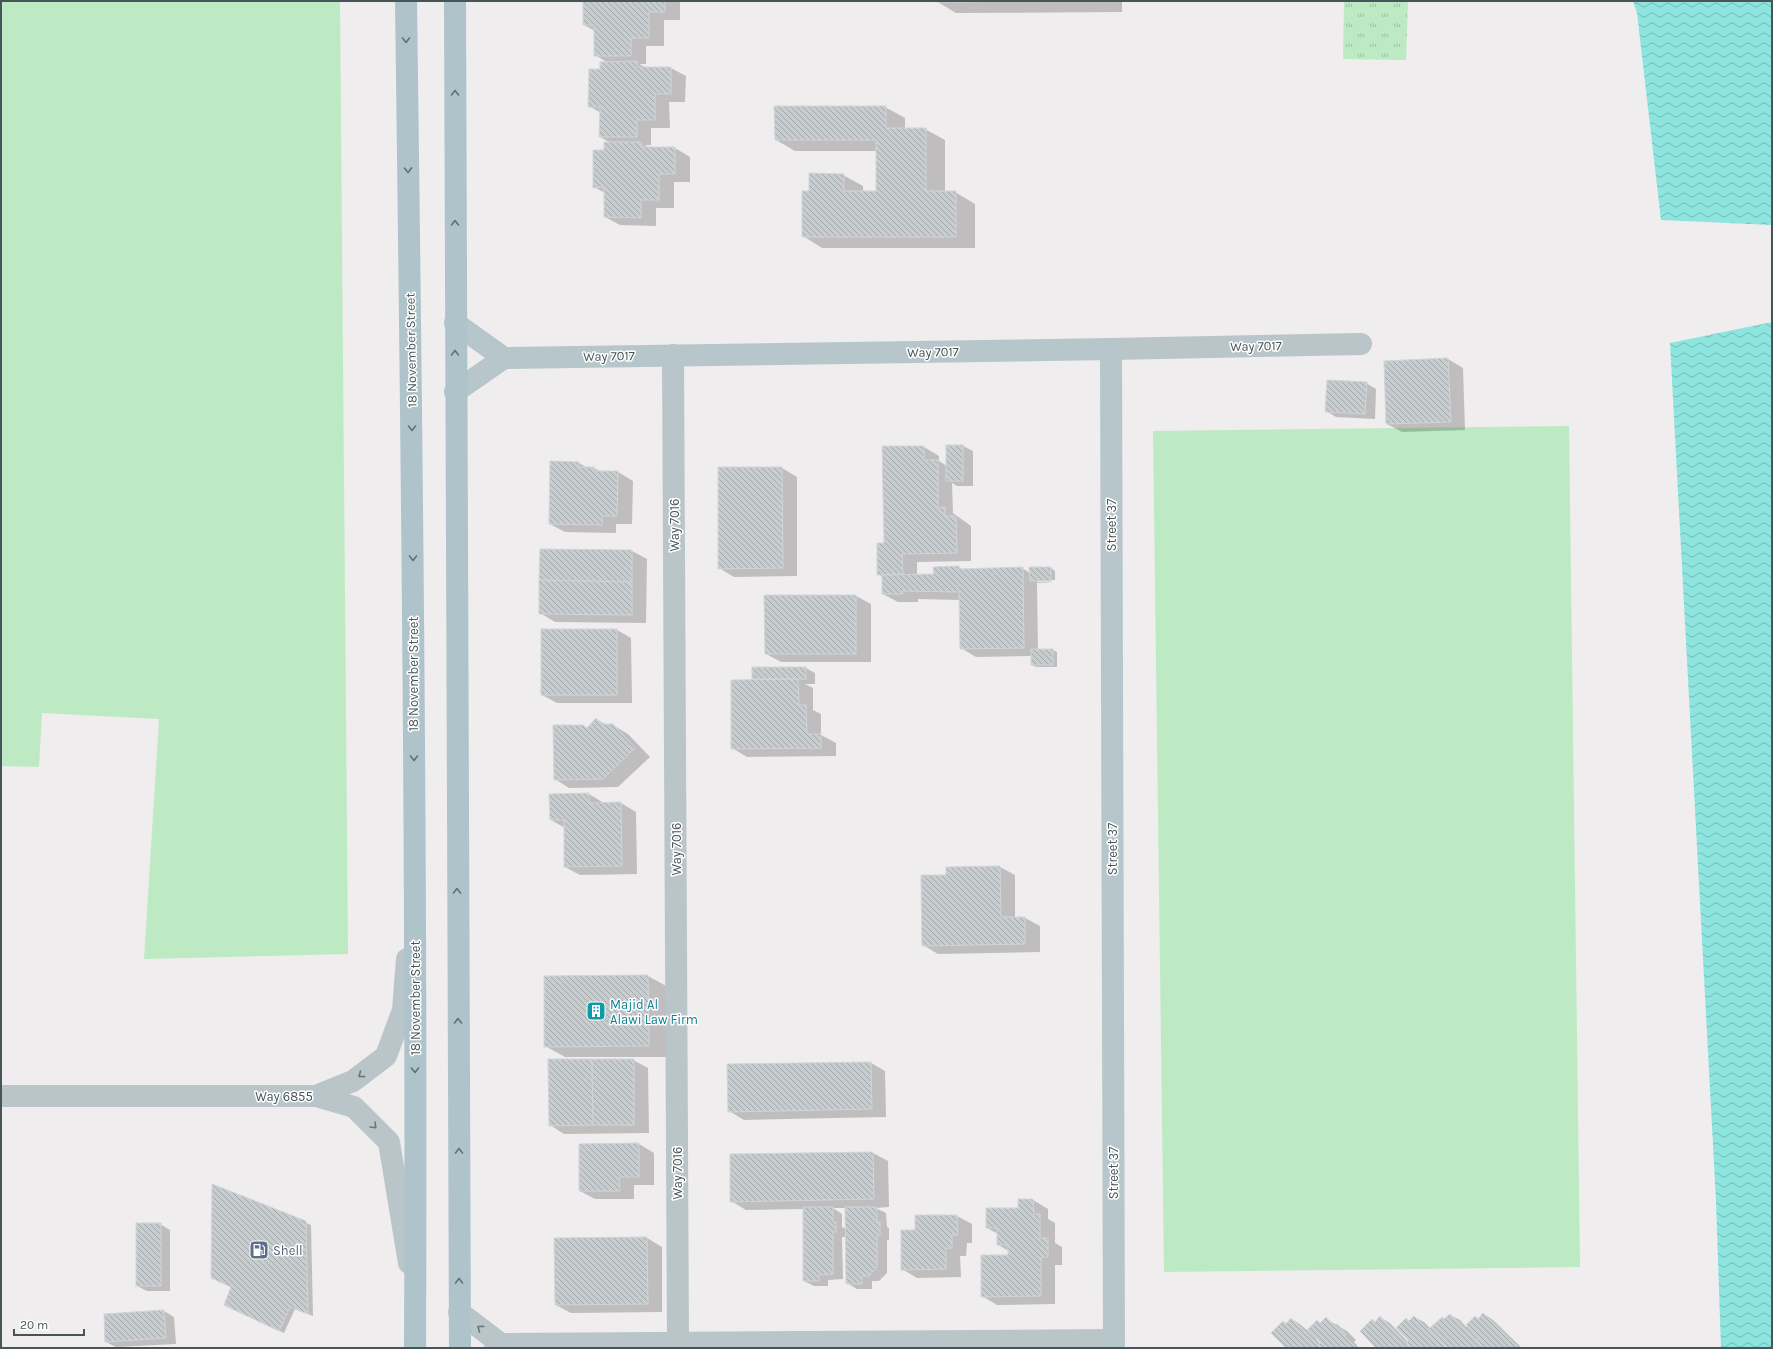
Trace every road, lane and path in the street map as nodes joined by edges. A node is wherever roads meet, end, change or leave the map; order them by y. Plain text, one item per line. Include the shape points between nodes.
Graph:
1 (406, 1) edge
2 (455, 1) edge
3 (455, 323) junction
4 (1361, 344) dead end
5 (1111, 350) junction
6 (673, 355) junction
7 (504, 358) junction
8 (455, 392) junction
9 (415, 856) junction
10 (1, 1096) edge
11 (316, 1096) junction
12 (416, 1301) junction
13 (459, 1312) junction
14 (678, 1343) junction
15 (1114, 1344) edge
16 (731, 1345) edge
17 (498, 1346) edge
18 (416, 1348) edge
19 (460, 1348) edge

1 -> 9 main road, 18 November Street
3 -> 2 main road
3 - 7 street
8 -> 3 main road
4 - 5 street, Way 7017
5 - 6 street, Way 7017
5 - 15 street, Street 37
6 - 7 street, Way 7017
6 - 14 street, Way 7016
7 - 8 street
13 -> 8 main road
9 -> 11 street via 402,1010 386,1056 353,1081
9 -> 12 main road, 18 November Street
10 - 11 street, Way 6855
11 -> 12 street, Way 6855 via 354,1107 389,1142
12 - 18 main road, 18 November Street
17 -> 13 street
13 - 19 main road
14 - 16 street
14 - 17 street
15 - 16 street

